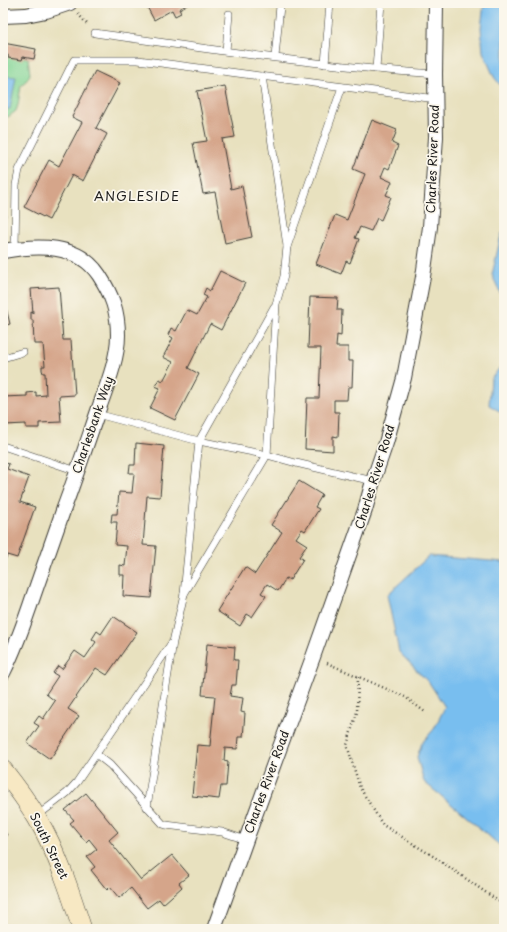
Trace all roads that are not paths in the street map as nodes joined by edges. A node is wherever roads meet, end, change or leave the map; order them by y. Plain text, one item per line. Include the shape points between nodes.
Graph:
1 (70, 3) edge
2 (330, 3) edge
3 (381, 3) edge
4 (436, 3) edge
5 (280, 6) dead end
6 (229, 14) dead end
7 (3, 16) edge
8 (95, 33) road end
9 (226, 51) junction
10 (275, 57) junction
11 (325, 64) junction
12 (376, 69) junction
13 (435, 74) junction
14 (262, 76) junction
15 (342, 87) junction
16 (436, 99) junction
17 (287, 247) junction
18 (9, 250) edge
19 (276, 304) junction
20 (23, 352) dead end
21 (3, 358) edge
22 (97, 414) junction
23 (199, 441) junction
24 (3, 446) edge
25 (267, 455) junction
26 (78, 471) junction
27 (374, 481) junction
28 (184, 594) junction
29 (172, 642) junction
30 (3, 673) edge
31 (96, 754) junction
32 (3, 770) edge
33 (147, 807) junction
34 (37, 817) junction
35 (246, 840) junction
36 (82, 929) edge
37 (214, 929) edge

1 - 7 street via 26,15
2 - 11 lane
3 - 12 lane
4 - 13 street, Charles River Road
5 - 10 lane
6 - 9 lane
8 - 9 lane
9 - 10 lane
10 - 11 lane
11 - 12 lane
12 - 13 lane
13 - 16 street, Charles River Road
14 - 15 lane
14 - 17 lane
14 - 18 lane via 138,60 74,60 19,170
15 - 16 lane
15 - 17 lane
16 - 27 street, Charles River Road via 434,184 423,277 404,378
17 - 19 lane via 284,276
18 - 22 street, Charlesbank Way via 53,248 76,254 97,271 111,294 118,336 109,380
19 - 23 lane
19 - 25 lane
20 - 21 lane
22 - 23 lane
22 - 26 street, Charlesbank Way
23 - 25 lane
23 - 28 lane
24 - 26 lane
25 - 27 lane
25 - 28 lane
26 - 30 street, Charlesbank Way via 16,644
27 - 35 street, Charles River Road
28 - 29 lane
29 - 31 lane
29 - 33 lane
31 - 33 lane via 110,765
31 - 34 lane via 72,788
32 - 34 main road, South Street
33 - 35 lane via 166,825 222,832
34 - 36 main road, South Street via 57,858
35 - 37 street, Charles River Road

